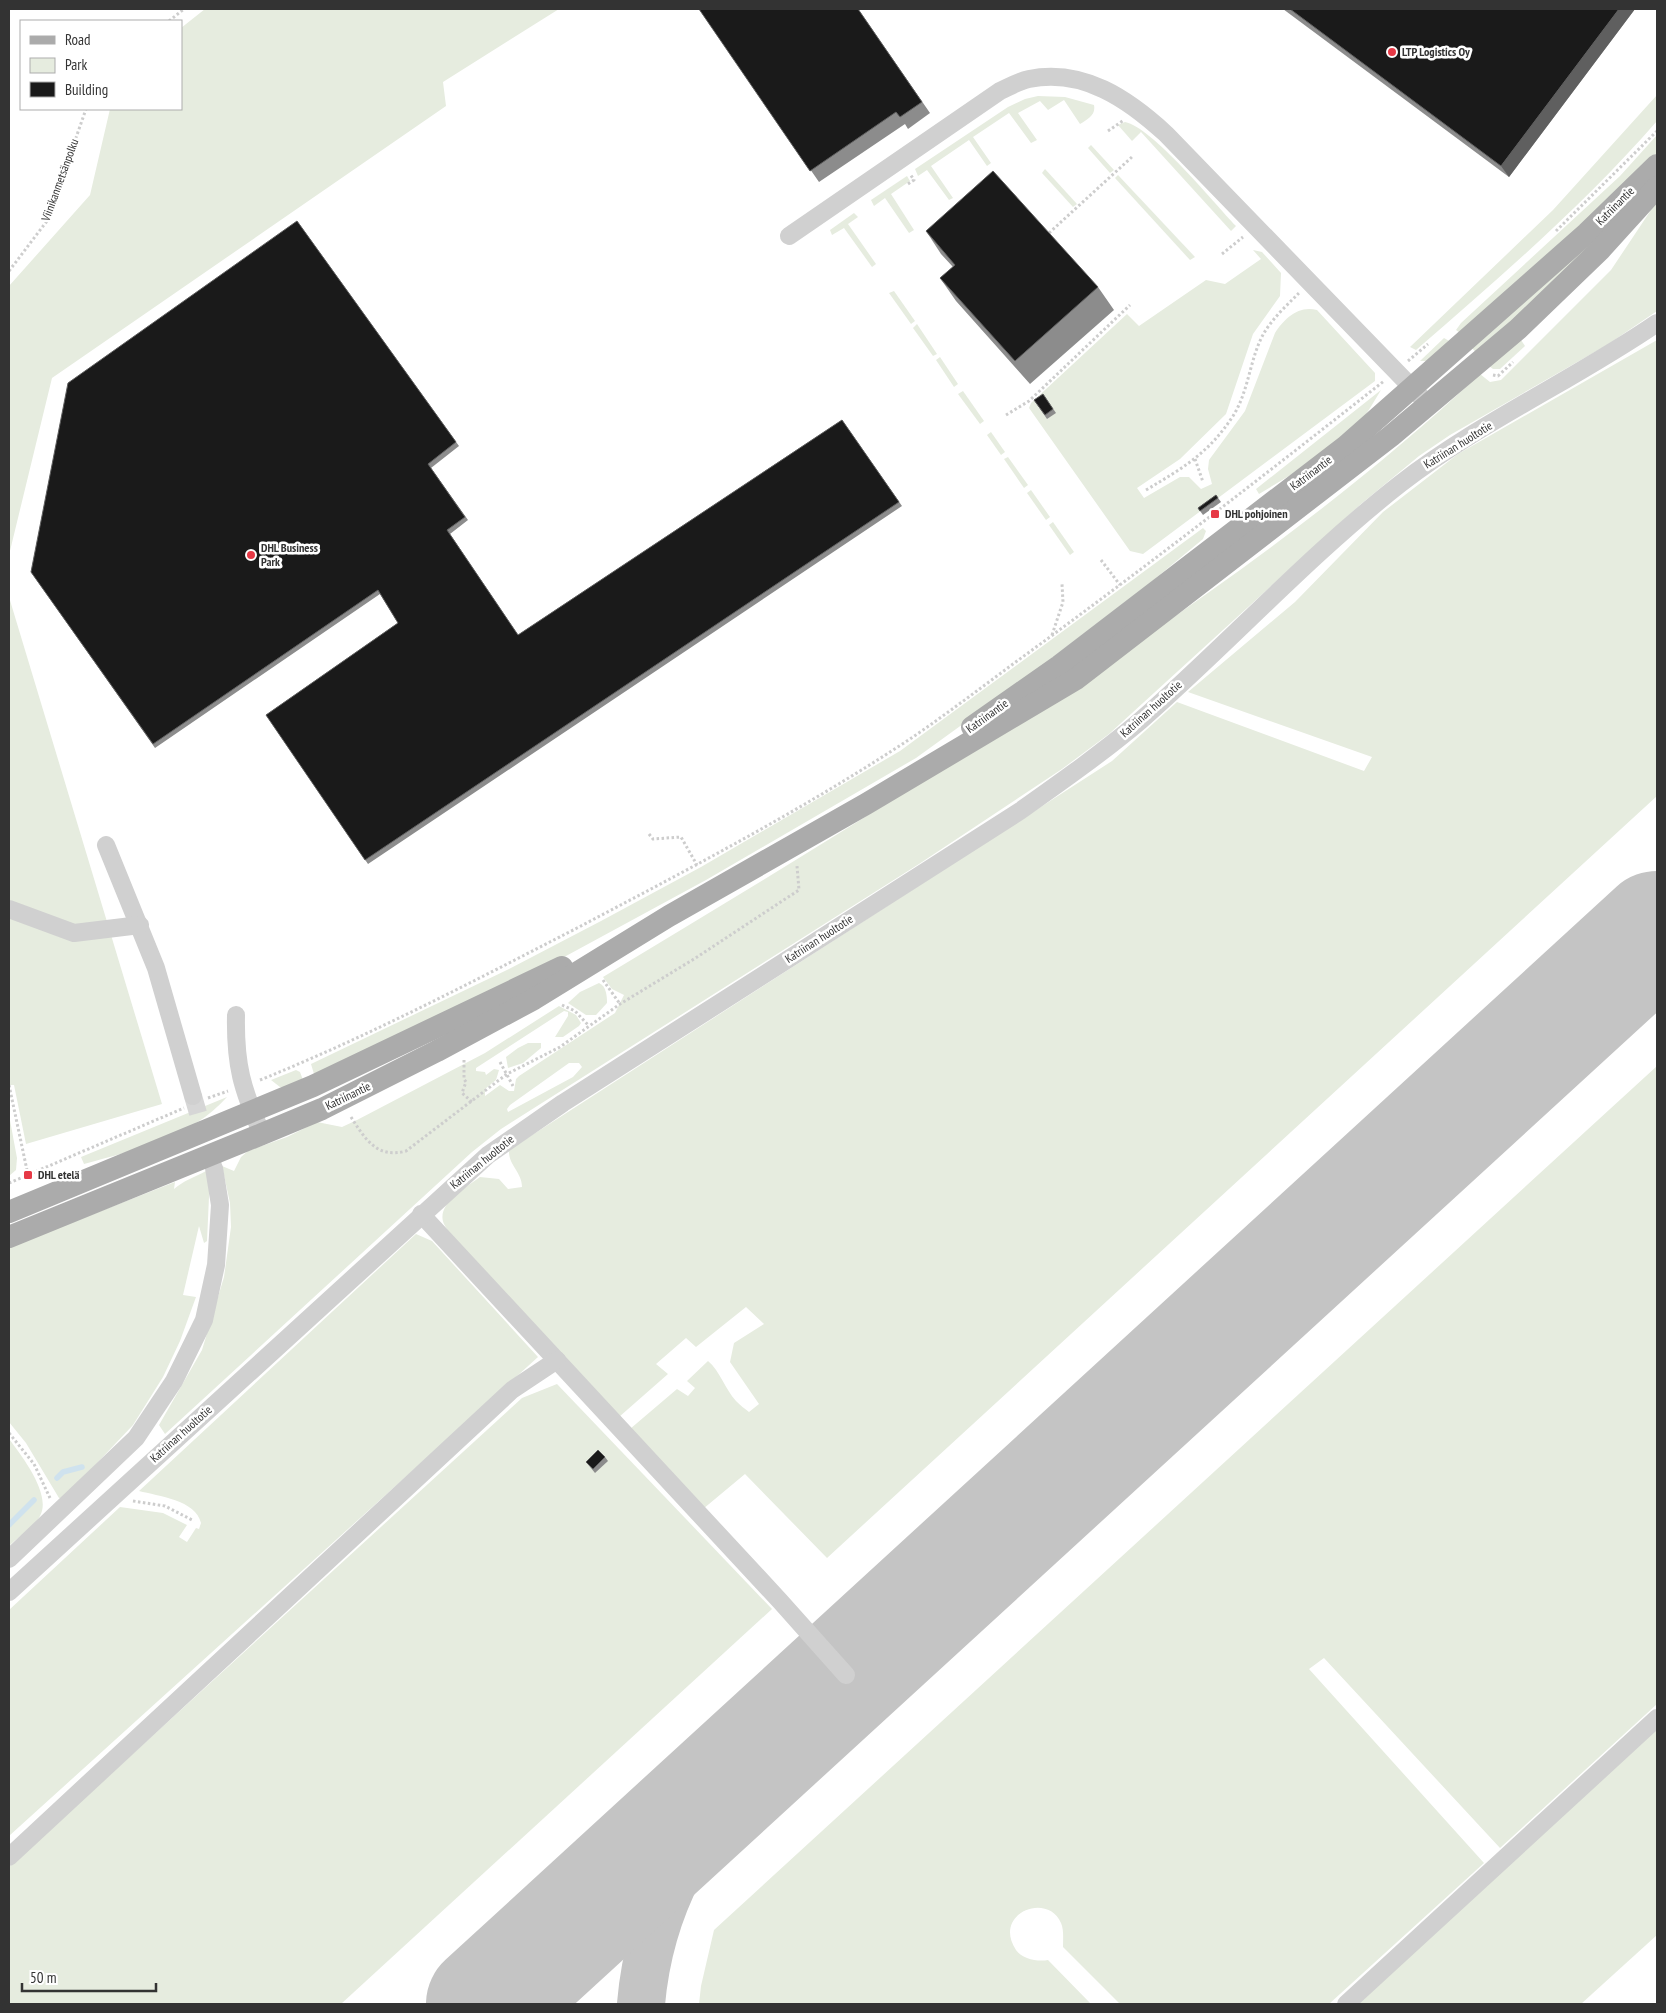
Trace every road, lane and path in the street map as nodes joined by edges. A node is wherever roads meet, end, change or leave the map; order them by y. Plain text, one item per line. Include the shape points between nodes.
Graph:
1 (184, 9) edge
2 (170, 20) edge
3 (86, 110) edge
4 (1657, 131) edge
5 (1133, 156) dead end
6 (1657, 164) edge
7 (1657, 187) edge
8 (1049, 234) edge
9 (789, 236) dead end
10 (1551, 236) dead end
11 (9, 271) edge
12 (1310, 282) junction
13 (1130, 305) dead end
14 (1657, 323) edge
15 (1434, 339) dead end
16 (1396, 371) junction
17 (1413, 386) junction
18 (1428, 405) junction
19 (1006, 415) dead end
20 (1195, 459) junction
21 (1203, 482) dead end
22 (1146, 490) dead end
23 (1101, 560) dead end
24 (1062, 584) dead end
25 (1120, 586) junction
26 (1052, 635) junction
27 (866, 804) junction
28 (649, 834) dead end
29 (106, 845) dead end
30 (797, 859) dead end
31 (697, 865) junction
32 (9, 909) edge
33 (669, 916) junction
34 (140, 925) junction
35 (600, 975) dead end
36 (557, 1002) dead end
37 (620, 1004) junction
38 (236, 1015) dead end
39 (589, 1026) junction
40 (464, 1060) dead end
41 (500, 1062) dead end
42 (507, 1074) junction
43 (9, 1085) edge
44 (243, 1086) junction
45 (512, 1086) dead end
46 (194, 1101) junction
47 (472, 1102) junction
48 (253, 1112) junction
49 (350, 1116) dead end
50 (262, 1134) junction
51 (214, 1168) tunnel mouth
52 (28, 1175) junction
53 (9, 1183) edge
54 (9, 1212) edge
55 (421, 1214) junction
56 (9, 1237) edge
57 (557, 1360) junction
58 (9, 1433) edge
59 (113, 1497) junction
60 (55, 1516) junction
61 (194, 1521) dead end
62 (64, 1542) junction
63 (9, 1559) edge
64 (9, 1592) edge
65 (846, 1675) dead end
66 (1657, 1718) edge
67 (9, 1857) edge
68 (1346, 2004) edge

1 - 2 path
3 - 11 path, Viinikanmetsänpolku via 47,221
4 - 10 path
5 - 8 path
6 - 17 main road, Katriinantie via 1588,233
7 - 18 main road, Katriinantie via 1600,250 1518,328
9 - 12 lane via 1000,92 1027,80 1045,77 1084,81 1121,97 1145,115
12 - 16 lane
12 - 20 path via 1263,334 1233,415
13 - 19 path via 1028,401
14 - 55 lane, Katriinan huoltotie via 1588,368 1446,450 1400,484 1141,719 1066,779 524,1128
15 - 16 path
16 - 17 lane
16 - 25 path
17 - 18 lane
17 - 27 main road, Katriinantie via 1346,446 1059,666
18 - 27 main road, Katriinantie via 1266,535 1076,679
20 - 21 path
20 - 22 path
23 - 25 path
24 - 26 path via 1063,602
25 - 26 path
26 - 31 path via 911,738
27 - 33 main road, Katriinantie
28 - 31 path via 653,839 681,837
29 - 34 lane
30 - 37 path via 799,890
31 - 44 path via 459,989 303,1062
32 - 34 lane via 74,933
33 - 48 main road, Katriinantie
33 - 50 main road, Katriinantie via 534,999 445,1047 322,1109
34 - 46 lane via 156,968
35 - 37 path
36 - 39 path via 575,1011
37 - 39 path
38 - 44 lane via 236,1051
39 - 42 path via 560,1046
40 - 47 path via 466,1082 462,1093
41 - 42 path
42 - 45 path
42 - 47 path
43 - 52 path
44 - 46 path
44 - 48 lane
46 - 52 path
47 - 49 path via 406,1151 394,1154 370,1144
48 - 50 lane
48 - 54 main road, Katriinantie
50 - 56 main road, Katriinantie
51 - 60 lane via 220,1205 218,1239 204,1320 174,1381 136,1438
52 - 53 path
55 - 57 lane
55 - 59 lane, Katriinan huoltotie
57 - 65 lane
57 - 67 lane via 512,1390
58 - 60 path via 34,1464
59 - 61 path via 165,1506
59 - 62 lane, Katriinan huoltotie
60 - 62 lane
60 - 63 lane
62 - 64 lane, Katriinan huoltotie
66 - 68 lane

